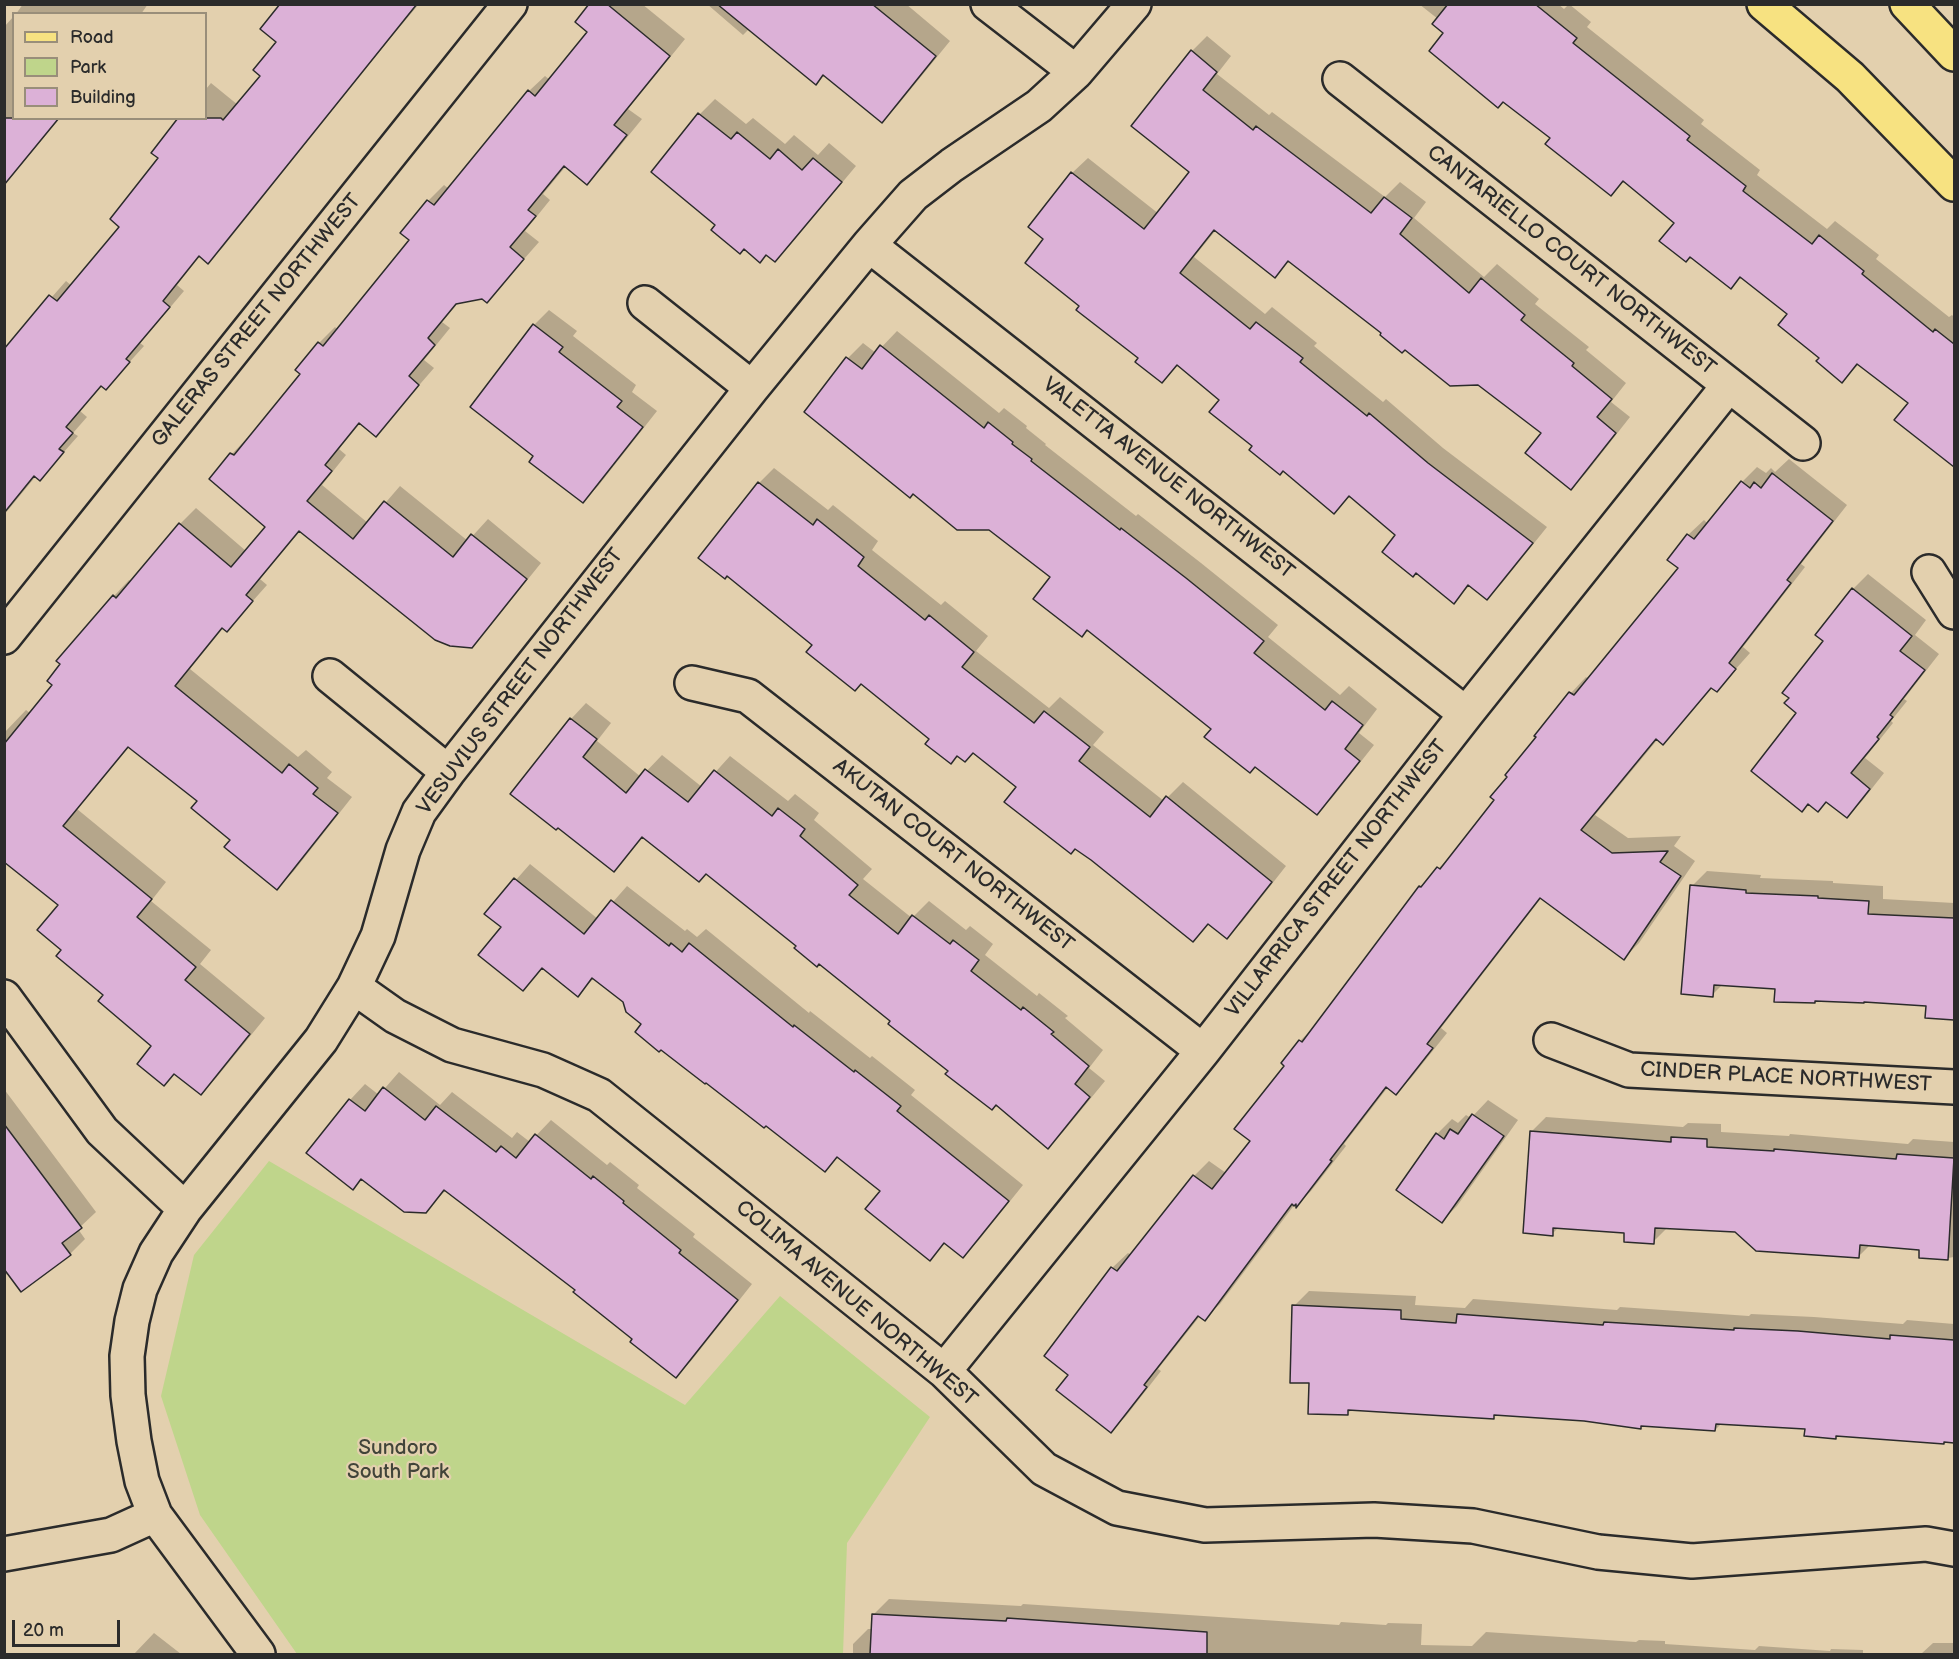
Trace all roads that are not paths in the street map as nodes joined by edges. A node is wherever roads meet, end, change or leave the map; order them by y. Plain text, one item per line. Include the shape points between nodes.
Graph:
1 (510, 4) edge
2 (988, 4) edge
3 (1134, 4) edge
4 (1764, 4) edge
5 (1906, 4) edge
6 (1954, 54) edge
7 (1076, 72) junction
8 (1340, 79) dead end
9 (1954, 184) edge
10 (869, 245) junction
11 (645, 303) dead end
12 (1728, 385) junction
13 (752, 388) junction
14 (1803, 443) dead end
15 (1929, 572) dead end
16 (1954, 612) edge
17 (4, 637) edge
18 (330, 676) dead end
19 (692, 683) dead end
20 (1466, 714) junction
21 (448, 772) junction
22 (354, 987) junction
23 (4, 997) edge
24 (1551, 1040) dead end
25 (1203, 1051) junction
26 (1954, 1087) edge
27 (185, 1209) junction
28 (944, 1371) junction
29 (155, 1515) junction
30 (1954, 1549) edge
31 (4, 1554) edge
32 (258, 1654) edge

1 - 17 street, GALERAS STREET NORTHWEST
2 - 7 street
3 - 7 street, VESUVIUS STREET NORTHWEST
4 - 9 main road via 1850,77
5 - 6 main road
7 - 10 street, VESUVIUS STREET NORTHWEST via 1039,106 913,195
8 - 12 street, CANTARIELLO COURT NORTHWEST
10 - 13 street, VESUVIUS STREET NORTHWEST
10 - 20 street, VALETTA AVENUE NORTHWEST
11 - 13 street
12 - 14 street, CANTARIELLO COURT NORTHWEST
12 - 20 street, VILLARRICA STREET NORTHWEST
13 - 21 street, VESUVIUS STREET NORTHWEST
15 - 16 street
18 - 21 street
19 - 25 street, AKUTAN COURT NORTHWEST via 748,696
20 - 25 street, VILLARRICA STREET NORTHWEST
21 - 22 street, VESUVIUS STREET NORTHWEST via 419,812 378,936
22 - 27 street, VESUVIUS STREET NORTHWEST via 321,1040
22 - 28 street, COLIMA AVENUE NORTHWEST via 395,1016 452,1045 543,1070 599,1095
23 - 27 street via 102,1131
24 - 26 street, CINDER PLACE NORTHWEST via 1629,1070
25 - 28 street, VILLARRICA STREET NORTHWEST
27 - 29 street, VESUVIUS STREET NORTHWEST via 156,1253 140,1289 127,1356 134,1441 142,1481
28 - 30 street, COLIMA AVENUE NORTHWEST via 1044,1469 1116,1508 1205,1525 1374,1520 1473,1526 1598,1552 1692,1561 1926,1544
29 - 31 street via 111,1535
29 - 32 street, VESUVIUS STREET NORTHWEST

